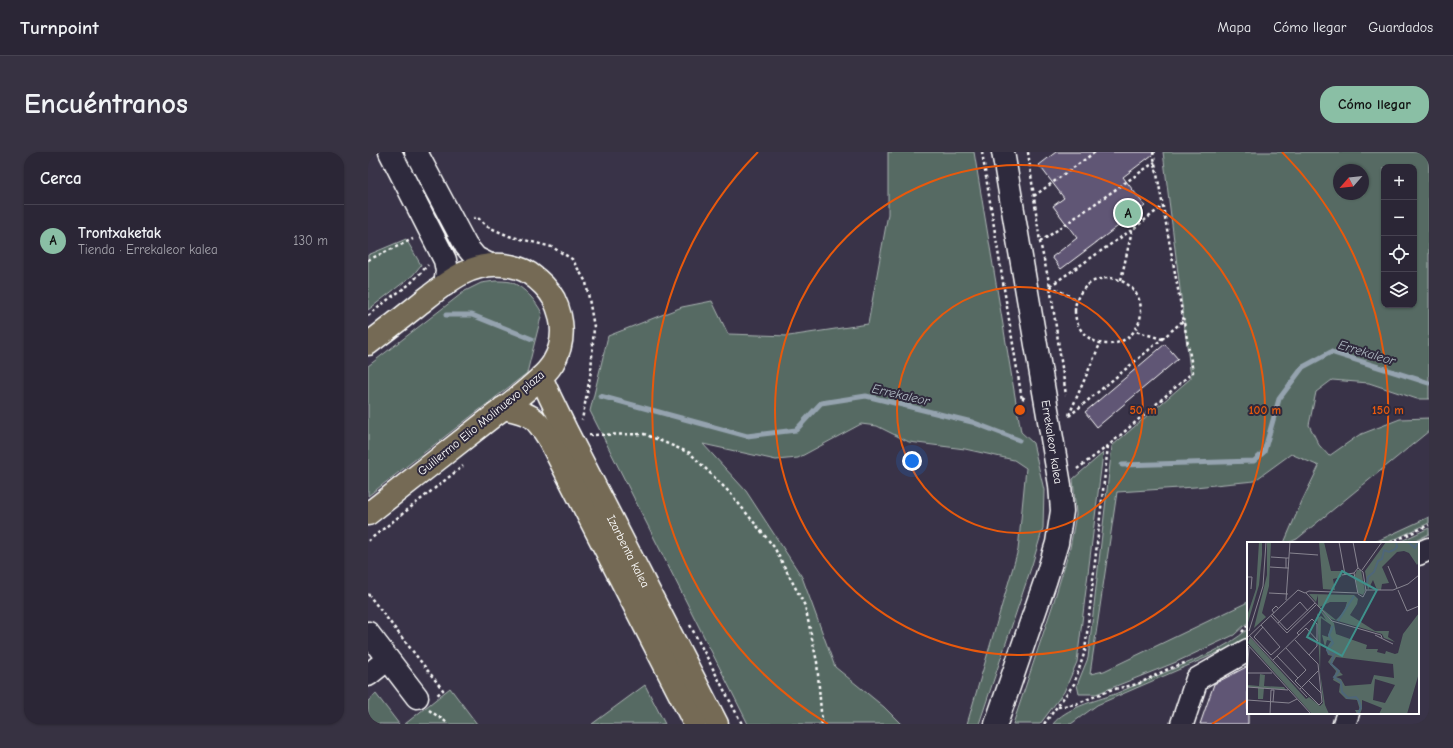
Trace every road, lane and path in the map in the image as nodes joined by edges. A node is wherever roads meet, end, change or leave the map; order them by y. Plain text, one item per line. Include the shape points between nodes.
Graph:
1 (390, 152) edge
2 (416, 152) edge
3 (982, 152) edge
4 (1003, 152) edge
5 (1028, 152) edge
6 (1096, 152) edge
7 (1153, 152) edge
8 (1155, 162) junction
9 (1034, 196) junction
10 (1163, 206) junction
11 (456, 229) junction
12 (1133, 229) junction
13 (413, 239) dead end
14 (1040, 242) junction
15 (424, 259) dead end
16 (368, 260) edge
17 (488, 264) junction
18 (1121, 280) junction
19 (445, 285) junction
20 (1050, 286) junction
21 (1076, 300) junction
22 (368, 316) edge
23 (1184, 320) junction
24 (1135, 331) junction
25 (1162, 339) junction
26 (368, 344) edge
27 (1100, 344) junction
28 (541, 377) junction
29 (1026, 395) dead end
30 (503, 408) junction
31 (566, 430) junction
32 (589, 434) dead end
33 (1108, 446) junction
34 (468, 462) dead end
35 (1077, 469) dead end
36 (368, 514) edge
37 (1429, 525) edge
38 (368, 541) edge
39 (1392, 542) edge
40 (1429, 549) edge
41 (1419, 554) edge
42 (368, 594) edge
43 (1247, 629) edge
44 (368, 633) edge
45 (1243, 643) edge
46 (388, 659) junction
47 (1190, 661) dead end
48 (1209, 672) junction
49 (368, 675) edge
50 (425, 700) junction
51 (1058, 707) junction
52 (1348, 714) edge
53 (449, 724) edge
54 (695, 724) edge
55 (717, 724) edge
56 (822, 724) edge
57 (996, 724) edge
58 (1044, 724) edge
59 (1182, 724) edge
60 (1192, 724) edge
61 (1344, 724) edge

1 - 19 street via 446,260
2 - 11 street
3 - 29 path via 1022,400
4 - 57 street, Errekaleor kalea via 1060,485 1062,511 1057,542 1045,582
5 - 9 path
6 - 9 path
7 - 8 path
8 - 10 path
8 - 14 path
9 - 14 path
10 - 12 path
10 - 23 path
11 - 17 street via 476,258
11 - 31 path via 477,217 486,226 509,236 552,247 572,258 586,282 594,327 591,371 582,422
12 - 18 path
12 - 20 path
13 - 16 path
14 - 20 path
15 - 22 path via 428,265 410,284
17 - 19 main road, Guillermo Elio Molinuevo plaza via 473,268
17 - 28 main road, Guillermo Elio Molinuevo plaza via 512,266 525,271 538,280 553,298 561,323 560,350
18 - 21 path via 1110,278 1090,283
18 - 24 path via 1136,293 1140,302 1141,317
19 - 26 main road, Guillermo Elio Molinuevo plaza
20 - 21 path
21 - 27 path via 1076,322 1082,332
23 - 25 path
23 - 33 path via 1193,372
24 - 25 path
24 - 27 path via 1120,343
25 - 27 path via 1069,416
28 - 30 main road, Guillermo Elio Molinuevo plaza
28 - 31 main road, Izarbenta kalea
30 - 36 main road, Guillermo Elio Molinuevo plaza
30 - 54 main road, Izarbenta kalea via 531,416 539,423
31 - 55 main road, Izarbenta kalea
32 - 56 path via 644,434 690,453 730,493 760,529 774,547 805,606 817,662
33 - 35 path
33 - 51 path via 1085,651 1074,684
34 - 38 path
37 - 39 path
40 - 41 street
42 - 50 path via 443,690
43 - 45 path
44 - 46 street
45 - 48 street
46 - 49 street
46 - 50 street
47 - 51 path via 1138,684 1110,690 1076,704
48 - 59 street via 1197,678
48 - 60 street
50 - 53 path
51 - 58 path
52 - 61 street

